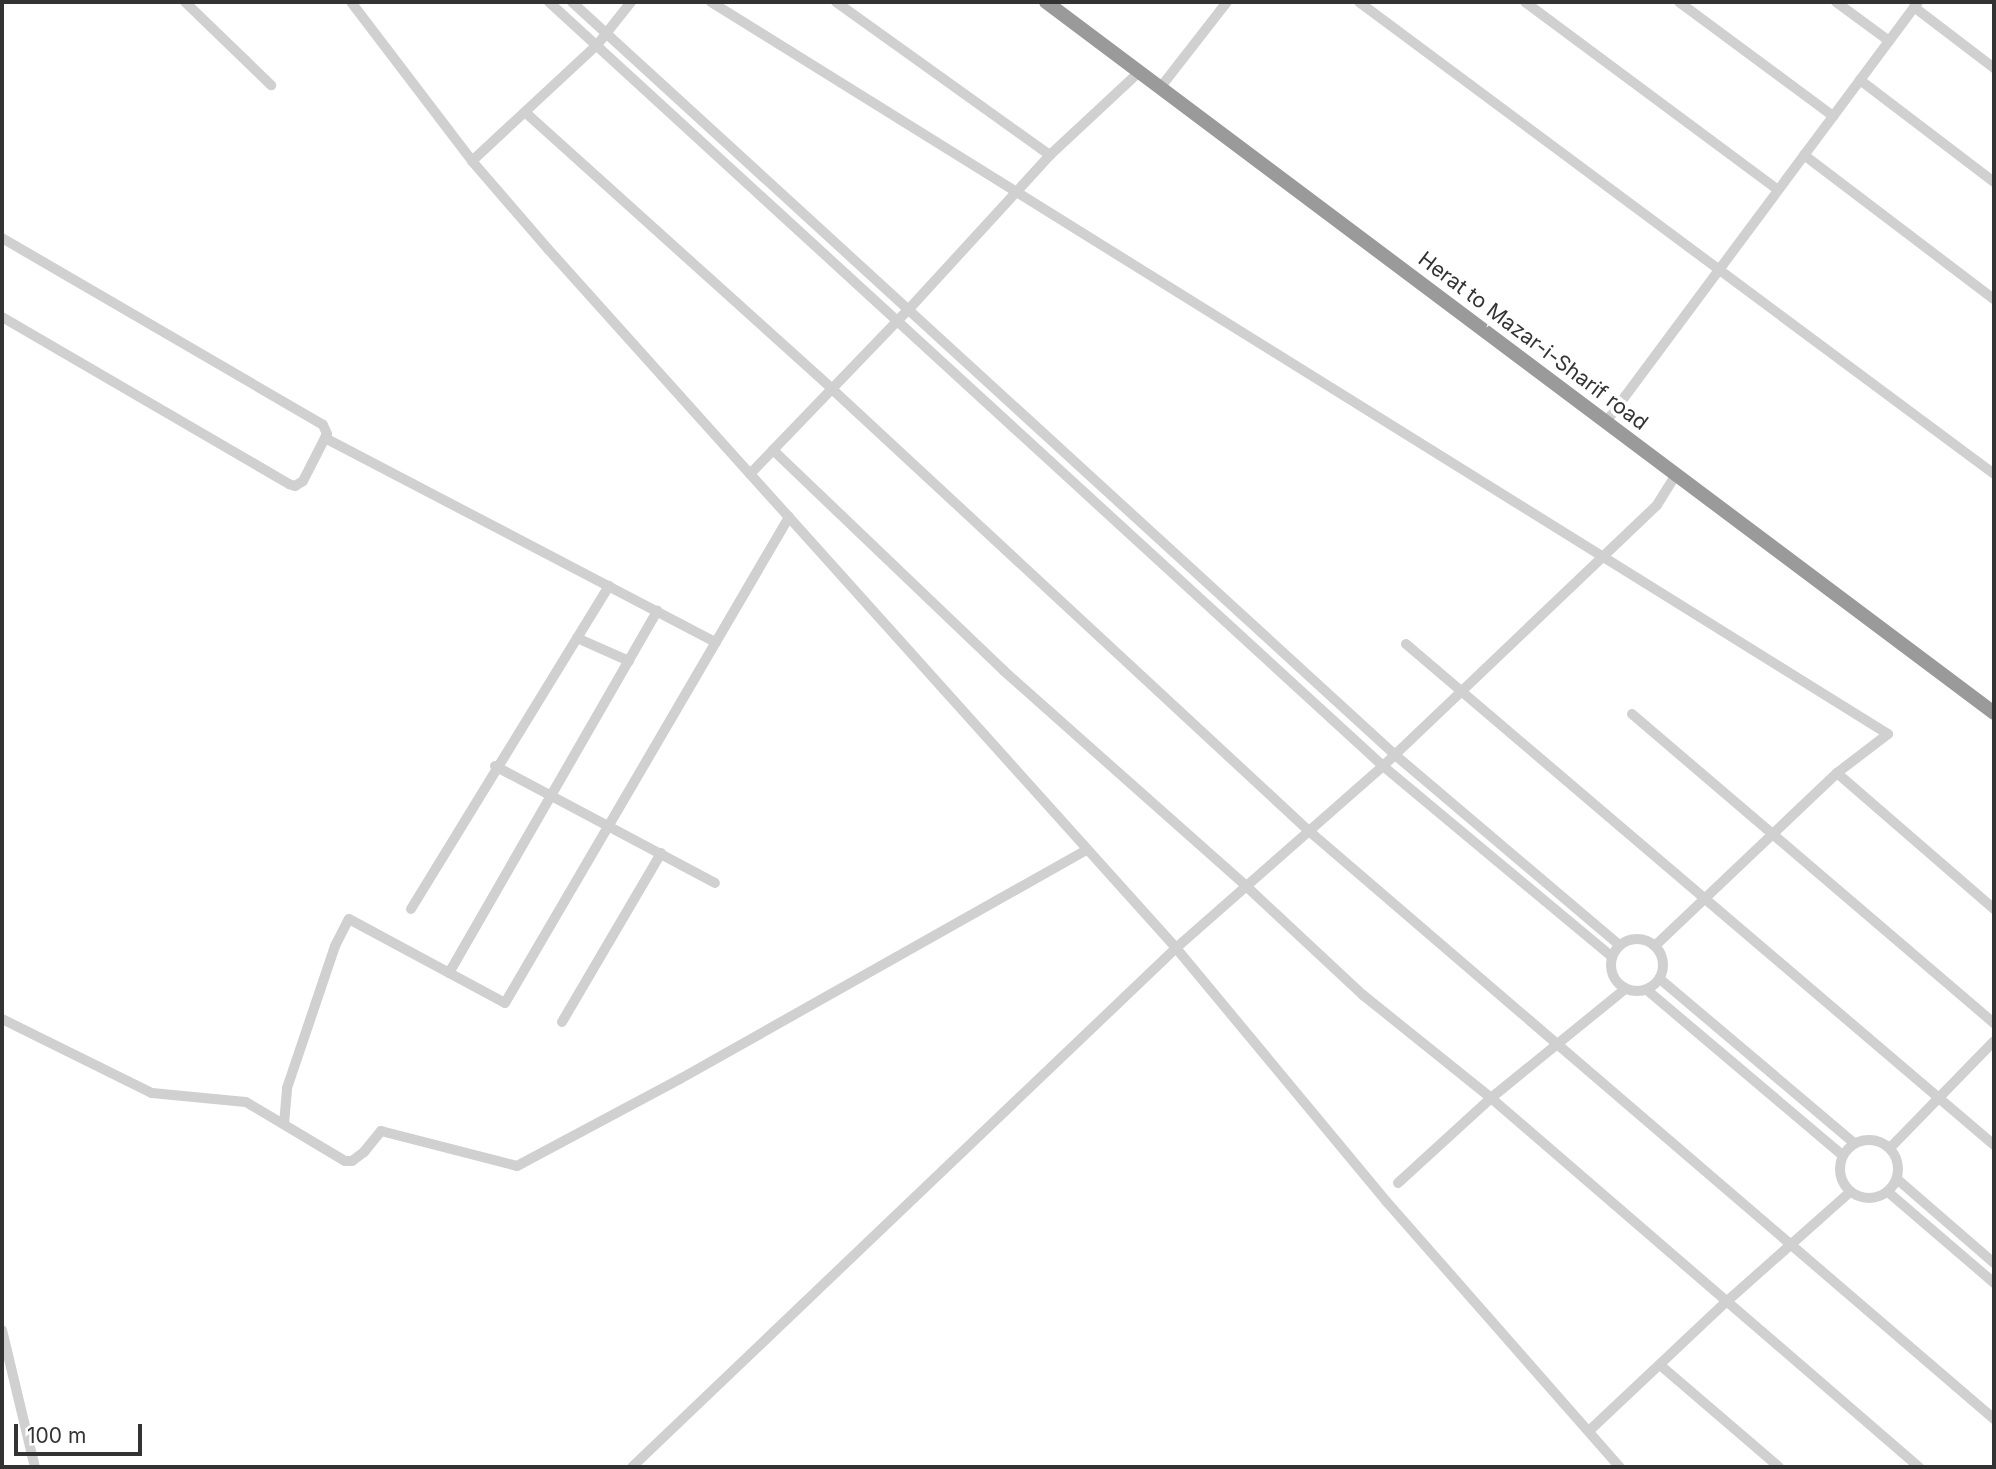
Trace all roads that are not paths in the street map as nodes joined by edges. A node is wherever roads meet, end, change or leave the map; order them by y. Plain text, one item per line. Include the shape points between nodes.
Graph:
1 (185, 2) edge
2 (351, 2) edge
3 (549, 2) edge
4 (572, 2) edge
5 (631, 2) edge
6 (711, 2) edge
7 (836, 2) edge
8 (1046, 2) edge
9 (1227, 2) edge
10 (1359, 2) edge
11 (1525, 2) edge
12 (1679, 2) edge
13 (1836, 2) edge
14 (1916, 4) edge
15 (606, 33) junction
16 (1889, 41) junction
17 (597, 45) junction
18 (1994, 68) edge
19 (1139, 72) junction
20 (1860, 80) junction
21 (271, 85) dead end
22 (1160, 88) junction
23 (526, 113) junction
24 (1833, 116) junction
25 (1050, 155) junction
26 (1804, 155) junction
27 (472, 161) junction
28 (1994, 182) edge
29 (1778, 190) junction
30 (1015, 192) junction
31 (2, 238) edge
32 (1720, 270) junction
33 (1994, 299) edge
34 (909, 309) junction
35 (2, 317) edge
36 (897, 321) junction
37 (832, 389) junction
38 (1606, 422) junction
39 (325, 438) junction
40 (774, 450) junction
41 (750, 474) junction
42 (1994, 474) edge
43 (1676, 475) junction
44 (789, 517) junction
45 (1601, 556) junction
46 (609, 586) junction
47 (657, 611) junction
48 (577, 638) junction
49 (716, 642) junction
50 (1406, 644) dead end
51 (629, 661) junction
52 (1461, 692) junction
53 (1994, 713) edge
54 (1632, 714) dead end
55 (1395, 754) junction
56 (495, 766) junction
57 (1383, 766) junction
58 (1836, 773) junction
59 (551, 795) junction
60 (609, 826) junction
61 (1309, 831) junction
62 (1774, 833) junction
63 (1087, 850) junction
64 (661, 853) junction
65 (715, 883) dead end
66 (1246, 886) junction
67 (1705, 900) junction
68 (411, 908) dead end
69 (1994, 909) edge
70 (1619, 945) junction
71 (1655, 946) junction
72 (1175, 948) junction
73 (1612, 957) junction
74 (449, 973) junction
75 (1660, 979) junction
76 (1625, 989) junction
77 (1647, 990) junction
78 (2, 1020) edge
79 (562, 1022) dead end
80 (1994, 1023) edge
81 (1994, 1041) edge
82 (1556, 1044) junction
83 (1939, 1097) junction
84 (1491, 1098) junction
85 (284, 1124) junction
86 (1854, 1143) junction
87 (1994, 1145) edge
88 (1890, 1148) junction
89 (1842, 1156) junction
90 (1897, 1179) junction
91 (1398, 1183) dead end
92 (1850, 1192) junction
93 (1888, 1192) junction
94 (1790, 1245) junction
95 (1994, 1263) edge
96 (1994, 1283) edge
97 (1725, 1303) junction
98 (2, 1330) edge
99 (1660, 1365) junction
100 (1994, 1419) edge
101 (1590, 1430) junction
102 (34, 1467) edge
103 (632, 1467) edge
104 (1620, 1467) edge
105 (1779, 1467) edge
106 (1919, 1467) edge

1 - 21 street
2 - 27 street
3 - 17 street
4 - 15 street
5 - 15 street
6 - 30 street
7 - 25 street
8 - 19 highway, Herat to Mazar-i-Sharif road
9 - 22 street
10 - 32 street
11 - 29 street
12 - 24 street
13 - 16 street
14 - 16 street
14 - 18 street
15 - 17 street
15 - 34 street
16 - 20 street
17 - 23 street
17 - 36 street
19 - 22 highway, Herat to Mazar-i-Sharif road
19 - 25 street
20 - 24 street
20 - 28 street
22 - 38 highway, Herat to Mazar-i-Sharif road
23 - 27 street
23 - 37 street
24 - 26 street
25 - 30 street
26 - 29 street
26 - 33 street
27 - 41 street
29 - 32 street
30 - 34 street
30 - 45 street
31 - 39 street via 323,425
32 - 38 street
32 - 42 street
34 - 36 street
34 - 55 street
35 - 39 street via 289,484 303,481
36 - 37 street
36 - 57 street
37 - 40 street
37 - 61 street
38 - 43 highway, Herat to Mazar-i-Sharif road
39 - 46 street
40 - 41 street
40 - 66 street via 1004,671
41 - 44 street
43 - 45 street via 1657,505
43 - 53 highway, Herat to Mazar-i-Sharif road
44 - 49 street
44 - 63 street
45 - 52 street
45 - 58 street via 1888,734
46 - 47 street
46 - 48 street
47 - 49 street
47 - 51 street
48 - 51 street
48 - 56 street
49 - 60 street
50 - 52 street
51 - 59 street
52 - 55 street
52 - 67 street
54 - 62 street
55 - 57 street
55 - 70 street
56 - 59 street
56 - 68 street
57 - 61 street
57 - 73 street
58 - 62 street
58 - 69 street
59 - 60 street
59 - 74 street
60 - 64 street
60 - 74 street via 505,1003
61 - 66 street
61 - 82 street
62 - 67 street
62 - 80 street
63 - 72 street
63 - 85 street via 517,1166 382,1131 364,1152 345,1161
64 - 65 street
64 - 79 street
66 - 72 street
66 - 84 street via 1363,995
67 - 71 street
67 - 83 street
70 - 71 street via 1637,939
70 - 73 street
71 - 75 street via 1663,958
72 - 101 street via 1386,1201
72 - 103 street
73 - 76 street via 1614,979
74 - 85 street via 349,919 335,946 288,1088
75 - 77 street
75 - 86 street
76 - 77 street
76 - 82 street
77 - 89 street
78 - 85 street via 152,1093 246,1102
81 - 83 street
82 - 84 street
82 - 94 street
83 - 87 street
83 - 88 street
84 - 91 street
84 - 97 street
86 - 88 street via 1877,1141
86 - 89 street
88 - 90 street via 1898,1163
89 - 92 street via 1840,1175
90 - 93 street
90 - 95 street
92 - 93 street via 1869,1199
92 - 94 street
93 - 96 street
94 - 97 street
94 - 100 street
97 - 99 street
97 - 106 street
98 - 102 street
99 - 101 street
99 - 105 street
101 - 104 street

